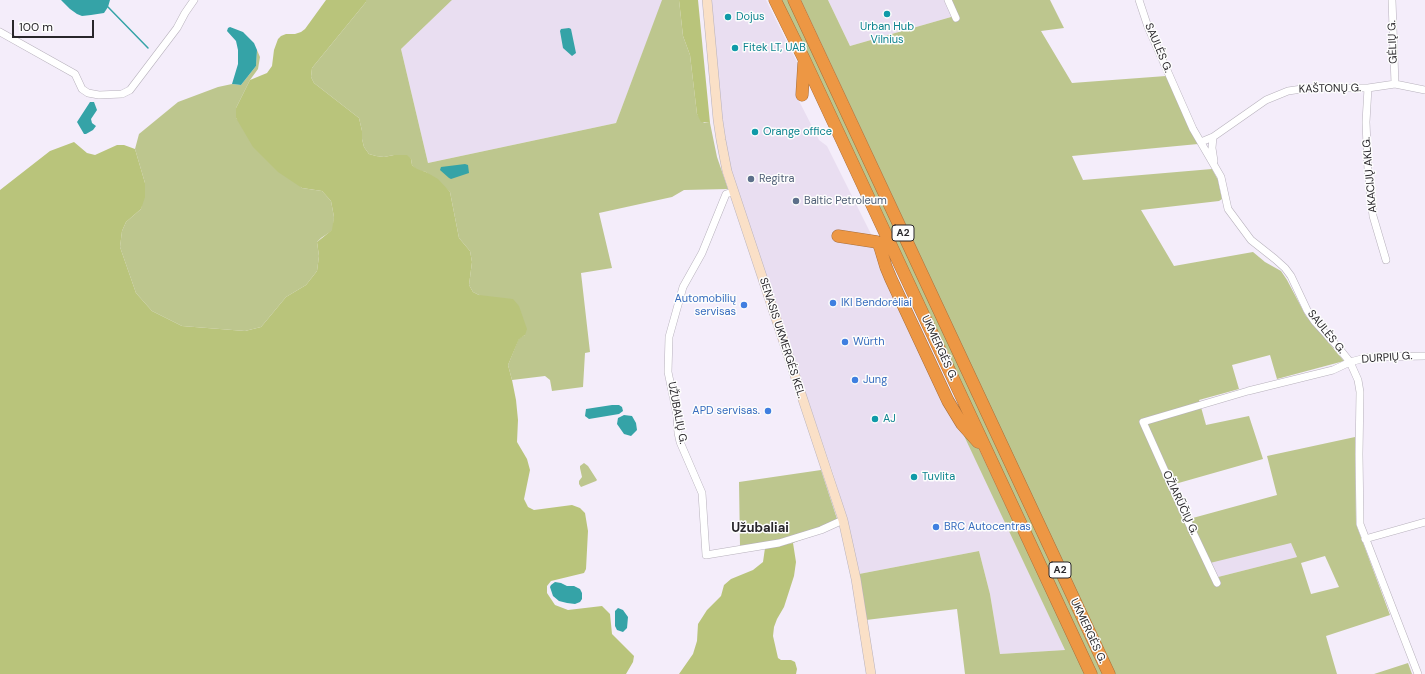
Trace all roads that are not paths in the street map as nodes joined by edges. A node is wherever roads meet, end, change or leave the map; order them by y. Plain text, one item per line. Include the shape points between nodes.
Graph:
1 (194, 0) edge
2 (707, 0) edge
3 (775, 0) edge
4 (794, 0) edge
5 (948, 0) edge
6 (1140, 0) edge
7 (1392, 0) edge
8 (956, 18) dead end
9 (0, 32) edge
10 (804, 59) junction
11 (1395, 84) junction
12 (1368, 88) junction
13 (1425, 90) edge
14 (802, 95) dead end
15 (1213, 137) junction
16 (1201, 142) junction
17 (1215, 165) junction
18 (733, 192) junction
19 (838, 236) dead end
20 (1386, 260) dead end
21 (1425, 356) edge
22 (1350, 362) junction
23 (1143, 422) joint
24 (998, 475) junction
25 (843, 520) junction
26 (1425, 522) edge
27 (1365, 539) junction
28 (1217, 582) dead end
29 (871, 674) edge
30 (1091, 674) edge
31 (1108, 674) edge
32 (1418, 674) edge

1 - 9 street via 177,28 130,90 122,94 88,93 82,89 75,74
2 - 18 main road, SENASIS UKMERGĖS KEL. via 721,140
3 - 10 highway, UKMERGĖS G. / A2
4 - 31 highway, UKMERGĖS G. / A2
5 - 8 street
6 - 16 street, SAULĖS G. via 1148,27 1193,130
7 - 11 street, GĖLIŲ G.
10 - 14 highway
10 - 24 highway, UKMERGĖS G. / A2
11 - 12 street, KAŠTONŲ G.
11 - 13 street, KAŠTONŲ G.
12 - 15 street, KAŠTONŲ G. via 1288,90 1266,100
12 - 20 street, AKACIJŲ AKLG. via 1366,122 1372,210
15 - 16 street, KAŠTONŲ G.
15 - 17 street
16 - 17 street, SAULĖS G.
17 - 22 street, SAULĖS G. via 1221,177 1228,209 1251,240 1285,268 1315,322
18 - 25 main road, SENASIS UKMERGĖS KEL.
18 - 25 street, UŽUBALIŲ G. via 726,194 702,253 683,287 669,342 668,372 678,433 702,493 706,554 779,543
19 - 24 highway via 877,242 948,402 978,442 989,465
21 - 22 street, DURPIŲ G. via 1369,357
22 - 23 street, DURPIŲ G. via 1333,370 1248,391
22 - 27 street, SAULĖS G. via 1360,392 1360,524
23 - 28 street, OŽIARŪČIŲ G.
24 - 30 highway, UKMERGĖS G. / A2
25 - 29 main road, SENASIS UKMERGĖS KEL. via 856,579
26 - 27 street
27 - 32 street, SAULĖS G.

